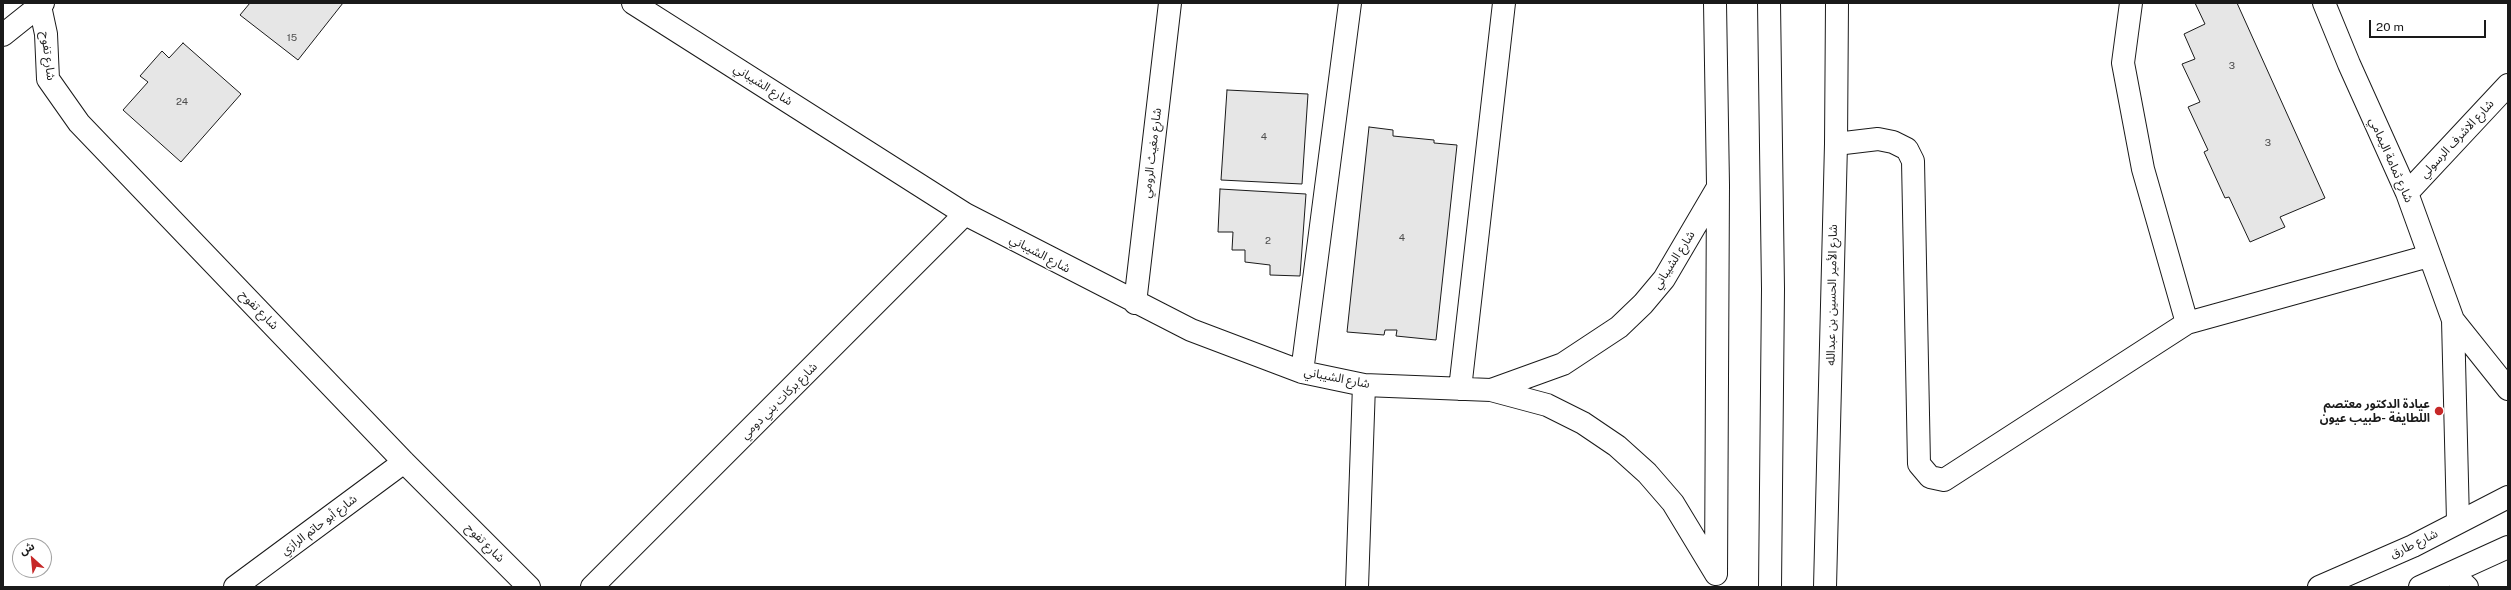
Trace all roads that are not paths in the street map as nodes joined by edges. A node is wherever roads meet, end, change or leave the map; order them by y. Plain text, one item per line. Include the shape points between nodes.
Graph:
1 (632, 3) edge
2 (1170, 3) edge
3 (1350, 3) edge
4 (1504, 3) edge
5 (1715, 3) edge
6 (1769, 3) edge
7 (1837, 3) edge
8 (2131, 3) edge
9 (2324, 3) edge
10 (42, 5) edge
11 (3, 35) edge
12 (2508, 85) edge
13 (1836, 144) junction
14 (1718, 186) junction
15 (2407, 193) junction
16 (965, 214) junction
17 (2429, 256) junction
18 (1134, 303) junction
19 (2453, 320) junction
20 (2187, 323) junction
21 (1302, 372) junction
22 (1364, 385) junction
23 (1460, 389) junction
24 (2508, 389) edge
25 (1491, 390) junction
26 (404, 462) junction
27 (2508, 497) edge
28 (2458, 521) junction
29 (2508, 548) edge
30 (2459, 580) edge
31 (1716, 581) edge
32 (235, 587) edge
33 (530, 587) edge
34 (592, 587) edge
35 (1358, 587) edge
36 (1770, 587) edge
37 (1825, 587) edge
38 (2319, 587) edge
39 (2420, 587) edge

1 - 16 street, شارع الشيباني
2 - 18 street, شارع مغيث الرومي
3 - 21 street
4 - 23 street
5 - 14 street
6 - 36 street via 1772,273
7 - 13 street, شارع الأمير الحسين بن عبدالله
8 - 20 street via 2123,63 2143,169
9 - 15 street, شارع ثمامة اليمامي
10 - 11 street
10 - 26 street, شارع تفوح via 48,79 79,123
12 - 15 street, شارع الاشرف الرسولي
13 - 20 street via 1878,139 1893,142 1907,149 1913,161 1919,464 1930,477 1944,480
13 - 37 street, شارع الأمير الحسين بن عبدالله
14 - 25 street, شارع الشيباني via 1664,279 1619,327 1563,364
14 - 31 street
15 - 17 street, شارع ثمامة اليمامي
16 - 18 street, شارع الشيباني
16 - 34 street, شارع بركات بني دومي
17 - 19 street, شارع ثمامة اليمامي
17 - 20 street
18 - 21 street, شارع الشيباني via 1191,330
19 - 24 street, شارع ثمامة اليمامي
19 - 28 street, شارع ثمامة اليمامي
21 - 22 street, شارع الشيباني
22 - 23 street, شارع الشيباني
22 - 35 street
23 - 25 street, شارع الشيباني
25 - 31 street, شارع الشيباني via 1547,405 1583,423 1617,446 1647,473 1674,503
26 - 32 street, شارع أبو حاتم الرازي
26 - 33 street, شارع تفوح
27 - 28 street, شارع طارق
28 - 38 street, شارع طارق via 2413,546
29 - 30 street
30 - 39 street

